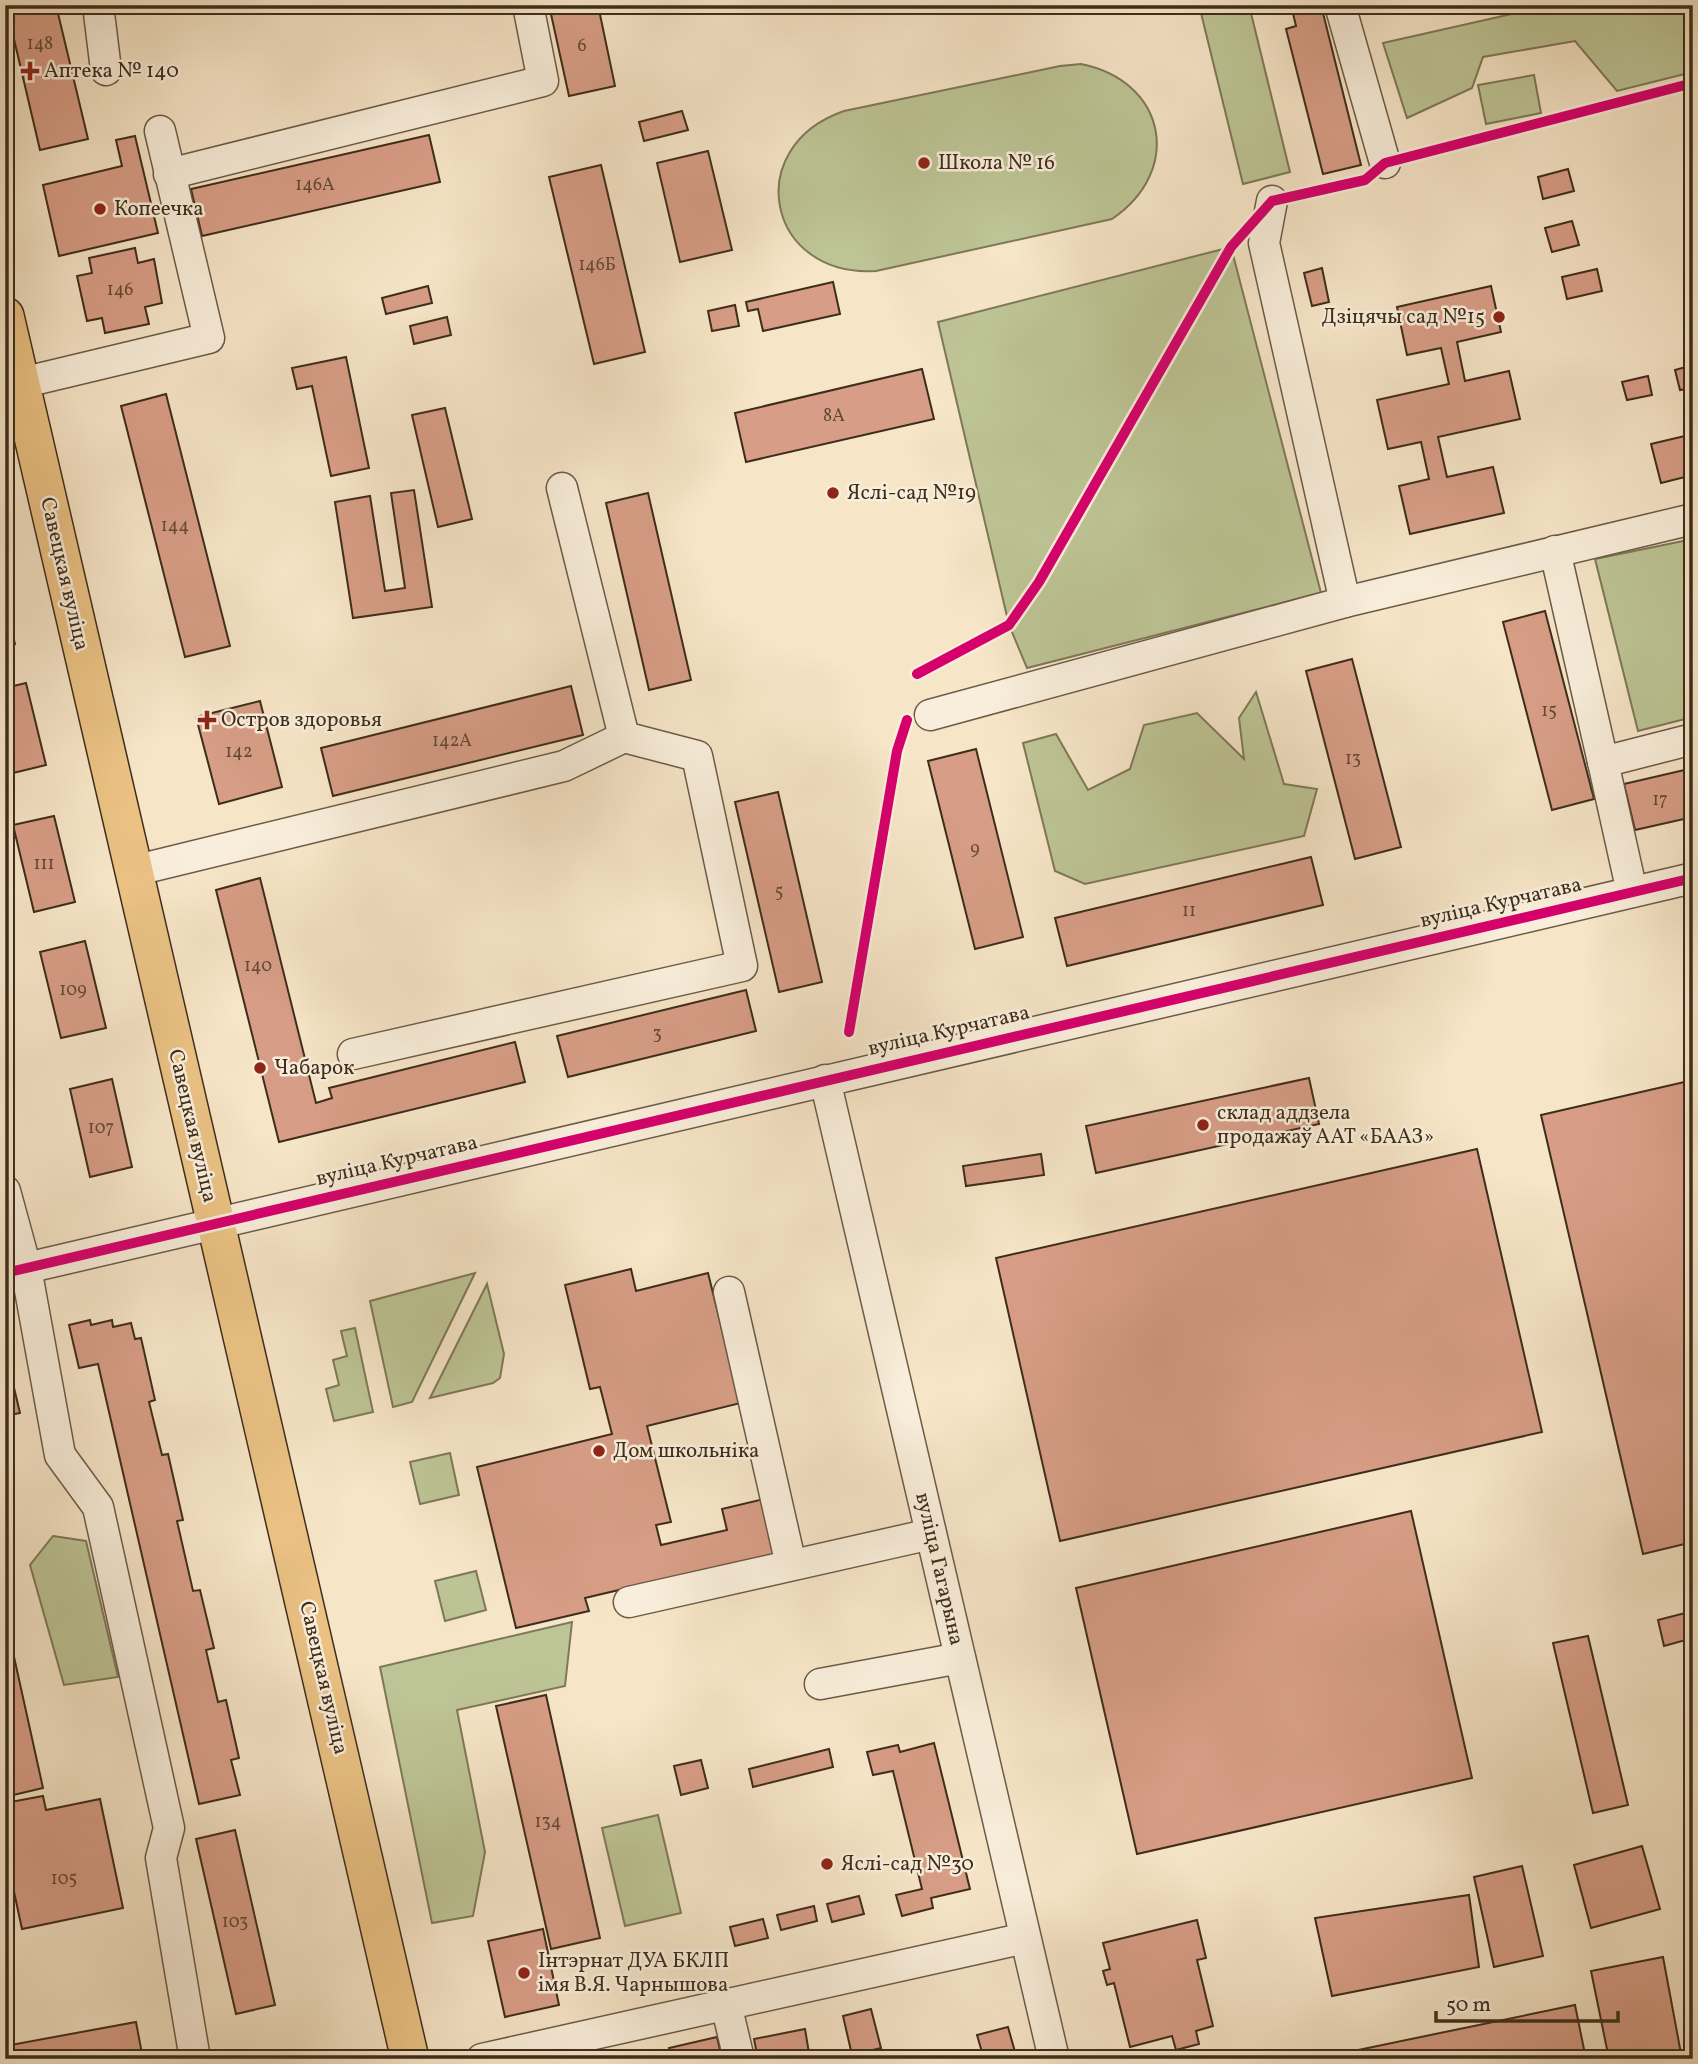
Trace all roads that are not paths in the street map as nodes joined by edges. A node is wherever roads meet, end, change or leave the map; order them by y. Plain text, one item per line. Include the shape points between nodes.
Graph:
1 (98, 5) edge
2 (528, 5) edge
3 (1340, 5) edge
4 (106, 70) dead end
5 (160, 131) dead end
6 (1385, 163) dead end
7 (169, 174) junction
8 (1272, 201) dead end
9 (5, 316) edge
10 (21, 383) junction
11 (562, 488) dead end
12 (1693, 519) edge
13 (1555, 551) junction
14 (1345, 602) junction
15 (930, 715) dead end
16 (624, 737) junction
17 (1693, 740) edge
18 (1603, 762) junction
19 (133, 871) junction
20 (1693, 878) edge
21 (1632, 892) junction
22 (353, 1054) dead end
23 (825, 1080) junction
24 (5, 1191) edge
25 (215, 1224) junction
26 (15, 1271) edge
27 (729, 1292) dead end
28 (930, 1534) junction
29 (791, 1565) junction
30 (629, 1602) dead end
31 (960, 1658) junction
32 (820, 1684) dead end
33 (1025, 1938) junction
34 (726, 2004) junction
35 (195, 2059) edge
36 (410, 2059) edge
37 (482, 2059) edge
38 (739, 2059) edge
39 (1054, 2059) edge

1 - 4 street
2 - 7 street via 543,82
3 - 6 street
5 - 7 street
7 - 10 street via 209,338
8 - 14 street via 1264,243
9 - 10 main road, Савецкая вуліца
10 - 19 main road, Савецкая вуліца
11 - 16 street
12 - 13 street
13 - 14 street
13 - 18 street
14 - 15 street
16 - 19 street via 564,766
16 - 22 street via 697,756 742,966
17 - 18 street
18 - 21 street
19 - 25 main road, Савецкая вуліца
20 - 21 street, вуліца Курчатава
21 - 23 street, вуліца Курчатава
23 - 25 street, вуліца Курчатава
23 - 28 street, вуліца Гагарына
24 - 26 street
25 - 26 street, вуліца Курчатава
25 - 36 main road, Савецкая вуліца
26 - 35 street via 60,1455 98,1507 169,1828 161,1858
27 - 29 street
28 - 29 street
28 - 31 street, вуліца Гагарына
29 - 30 street
31 - 32 street
31 - 33 street, вуліца Гагарына
33 - 34 street
33 - 39 street, вуліца Гагарына
34 - 37 street
34 - 38 street

